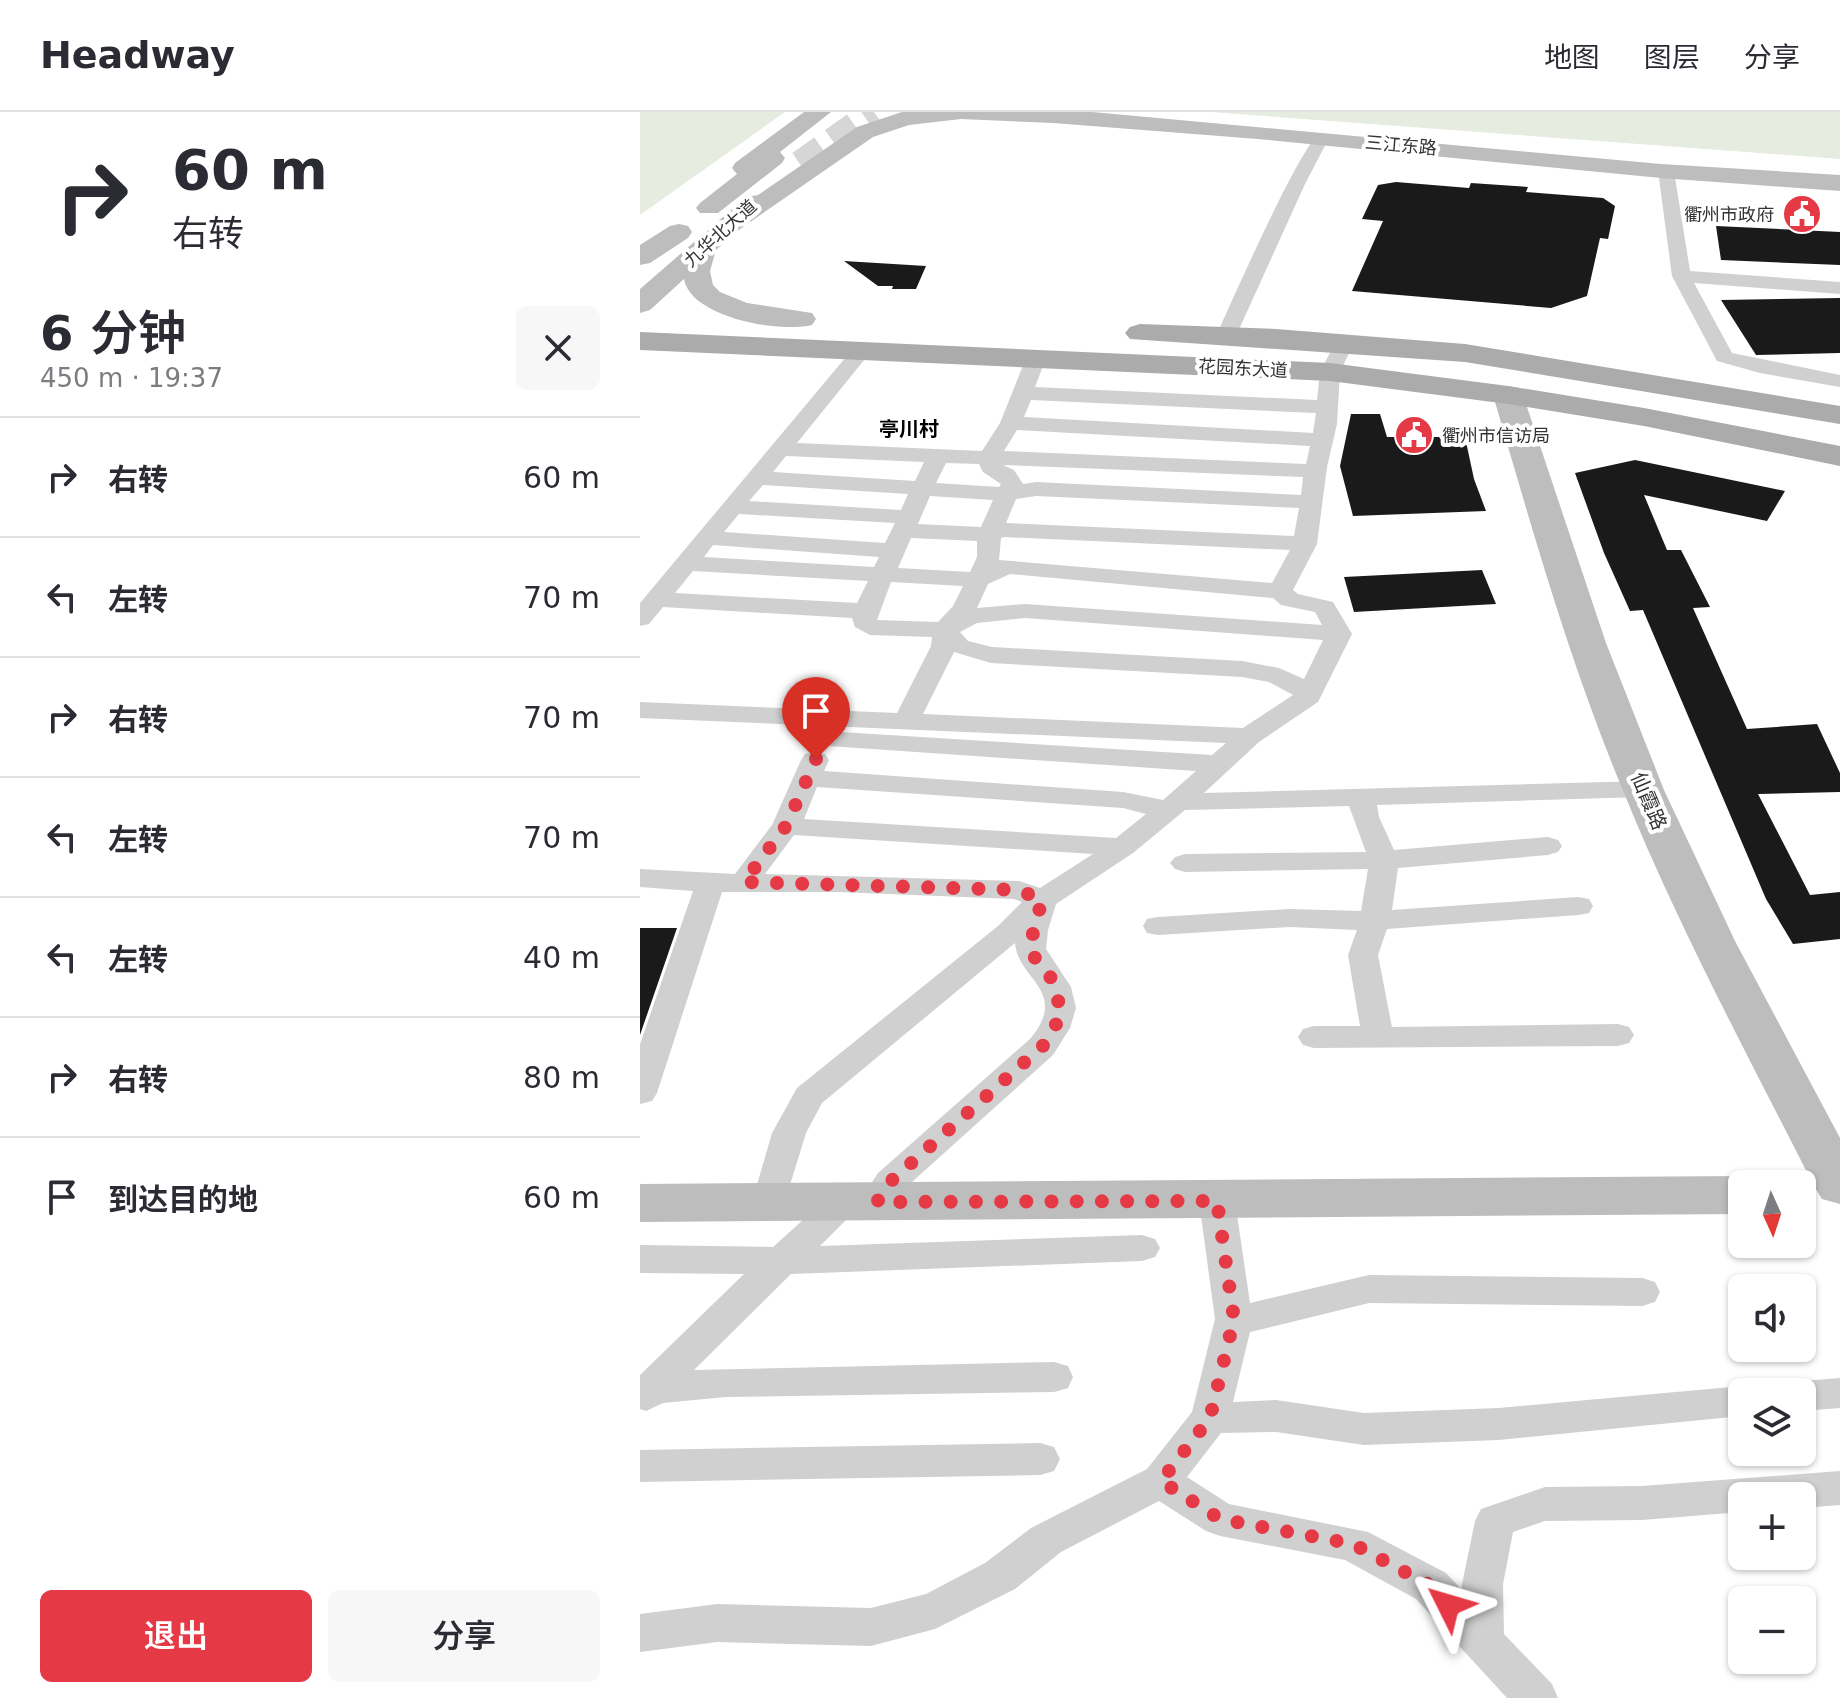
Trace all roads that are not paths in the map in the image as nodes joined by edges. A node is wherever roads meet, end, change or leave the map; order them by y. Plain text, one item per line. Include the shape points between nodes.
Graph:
1 (819, 112) edge
2 (961, 112) edge
3 (1096, 112) edge
4 (1321, 138) junction
5 (773, 158) tunnel mouth
6 (800, 164) tunnel mouth
7 (1840, 170) edge
8 (1666, 171) junction
9 (1840, 183) edge
10 (734, 223) junction
11 (686, 226) junction
12 (703, 250) junction
13 (640, 257) edge
14 (640, 264) edge
15 (1681, 276) junction
16 (1840, 288) edge
17 (640, 304) edge
18 (665, 314) edge
19 (841, 330) junction
20 (1115, 332) dead end
21 (1226, 336) junction
22 (1344, 343) junction
23 (645, 354) edge
24 (1036, 358) junction
25 (1330, 372) junction
26 (1840, 381) edge
27 (1024, 393) junction
28 (1508, 395) junction
29 (1328, 407) junction
30 (1840, 415) edge
31 (1011, 423) junction
32 (1322, 440) junction
33 (783, 449) junction
34 (1840, 456) edge
35 (937, 457) junction
36 (989, 457) junction
37 (1315, 471) junction
38 (760, 478) junction
39 (924, 486) junction
40 (1007, 494) junction
41 (1312, 502) junction
42 (734, 507) junction
43 (902, 533) junction
44 (989, 534) junction
45 (709, 538) junction
46 (1305, 544) junction
47 (686, 563) junction
48 (882, 577) junction
49 (978, 580) junction
50 (1280, 591) junction
51 (656, 599) junction
52 (866, 611) junction
53 (640, 619) edge
54 (945, 630) junction
55 (1339, 634) junction
56 (1309, 696) junction
57 (640, 710) edge
58 (906, 721) junction
59 (829, 729) junction
60 (1249, 736) junction
61 (1220, 764) junction
62 (808, 778) junction
63 (1643, 789) junction
64 (1362, 797) junction
65 (1173, 806) junction
66 (786, 826) junction
67 (1548, 846) dead end
68 (1123, 847) junction
69 (1384, 860) junction
70 (1185, 863) dead end
71 (640, 878) edge
72 (744, 882) junction
73 (710, 883) junction
74 (1042, 900) junction
75 (1578, 906) dead end
76 (1375, 921) junction
77 (1158, 926) dead end
78 (1618, 1035) dead end
79 (1314, 1037) dead end
80 (1378, 1037) junction
81 (640, 1093) edge
82 (1840, 1186) edge
83 (1840, 1193) edge
84 (1816, 1194) edge
85 (1728, 1195) edge
86 (1217, 1201) junction
87 (770, 1202) junction
88 (861, 1202) junction
89 (640, 1203) edge
90 (1142, 1248) dead end
91 (640, 1259) edge
92 (780, 1261) junction
93 (1642, 1292) dead end
94 (1234, 1319) junction
95 (1054, 1377) dead end
96 (644, 1393) edge
97 (1840, 1393) edge
98 (1816, 1395) edge
99 (1728, 1402) edge
100 (1210, 1418) junction
101 (1040, 1459) dead end
102 (640, 1466) edge
103 (1161, 1481) junction
104 (1840, 1488) edge
105 (640, 1633) edge
106 (1483, 1642) junction
107 (1536, 1698) edge

1 - 11 main road via 737,174
2 - 4 main road, 三江东路
2 - 10 main road, 三江东路 via 906,118 865,132
3 - 7 main road, 三江东路
4 - 8 main road, 三江东路
4 - 21 street
5 - 11 main road, 九华北大道
6 - 10 main road, 九华北大道
8 - 9 main road, 三江东路
8 - 15 street
10 - 12 main road, 九华北大道
11 - 13 main road
11 - 14 main road, 九华北大道
12 - 17 main road, 九华北大道
12 - 19 main road via 695,275 703,295 715,303
15 - 16 street
15 - 26 street via 1724,357
18 - 19 main road, 花园东大道
19 - 23 main road, 花园东大道
19 - 24 main road, 花园东大道
19 - 33 street
20 - 21 main road, 花园东大道
21 - 22 main road, 花园东大道
22 - 25 street
22 - 30 main road, 花园东大道 via 1465,353
24 - 25 main road, 花园东大道
24 - 27 street
25 - 28 main road, 花园东大道
25 - 29 street
27 - 29 street
27 - 31 street
28 - 34 main road, 花园东大道
28 - 63 main road, 仙霞路 via 1570,600
29 - 32 street
31 - 32 street
31 - 36 street
32 - 37 street
33 - 35 street
33 - 38 street
35 - 36 street
35 - 39 street
36 - 37 street
36 - 40 street via 991,467 1012,484
37 - 41 street
38 - 39 street
38 - 42 street
39 - 40 street
39 - 43 street
40 - 41 street via 1036,489
40 - 44 street
41 - 46 street
42 - 43 street
42 - 45 street
43 - 44 street
43 - 45 street
43 - 48 street
44 - 46 street via 1003,530
44 - 49 street via 989,557
45 - 47 street
46 - 50 street
47 - 48 street
47 - 51 street
48 - 49 street
48 - 52 street
49 - 50 street via 1006,566
49 - 54 street via 964,609
50 - 55 street via 1290,600 1324,607
51 - 52 street
51 - 53 street
52 - 54 street via 864,622 870,627
54 - 55 street via 971,616 1025,611
54 - 56 street via 959,646 991,655 1242,669 1279,674
54 - 58 street via 944,646
55 - 56 street
56 - 60 street
57 - 59 street
58 - 59 street
58 - 60 street
59 - 61 street
59 - 62 street
60 - 61 street
61 - 65 street
62 - 65 street
62 - 66 street
63 - 64 street
63 - 82 main road, 仙霞路 via 1700,917
64 - 65 street
64 - 69 street
65 - 68 street
66 - 68 street
66 - 72 street
67 - 69 street
68 - 74 street
69 - 70 street
69 - 76 street
71 - 73 street
72 - 73 street
72 - 74 street via 1019,890
73 - 81 street
74 - 87 street via 1009,933 809,1096 789,1133
74 - 88 street via 1031,953 1058,995 1062,1013 1056,1027 1032,1056
75 - 76 street
76 - 77 street via 1290,918
76 - 80 street via 1363,955
78 - 80 street
79 - 80 street
83 - 84 main road
85 - 86 main road
86 - 88 main road
86 - 94 street
87 - 88 main road
87 - 89 main road
88 - 92 street
90 - 92 street
91 - 92 street
92 - 96 street
93 - 94 street via 1369,1289
94 - 100 street
95 - 96 street via 726,1382
97 - 98 street
99 - 100 street via 1499,1424 1364,1429 1276,1416
100 - 103 street
101 - 102 street
103 - 105 street via 1046,1540 1000,1576 935,1610 871,1627 717,1623
103 - 106 street via 1220,1519 1353,1544 1431,1586
104 - 106 street via 1642,1503 1545,1504 1495,1521 1482,1584
106 - 107 street

